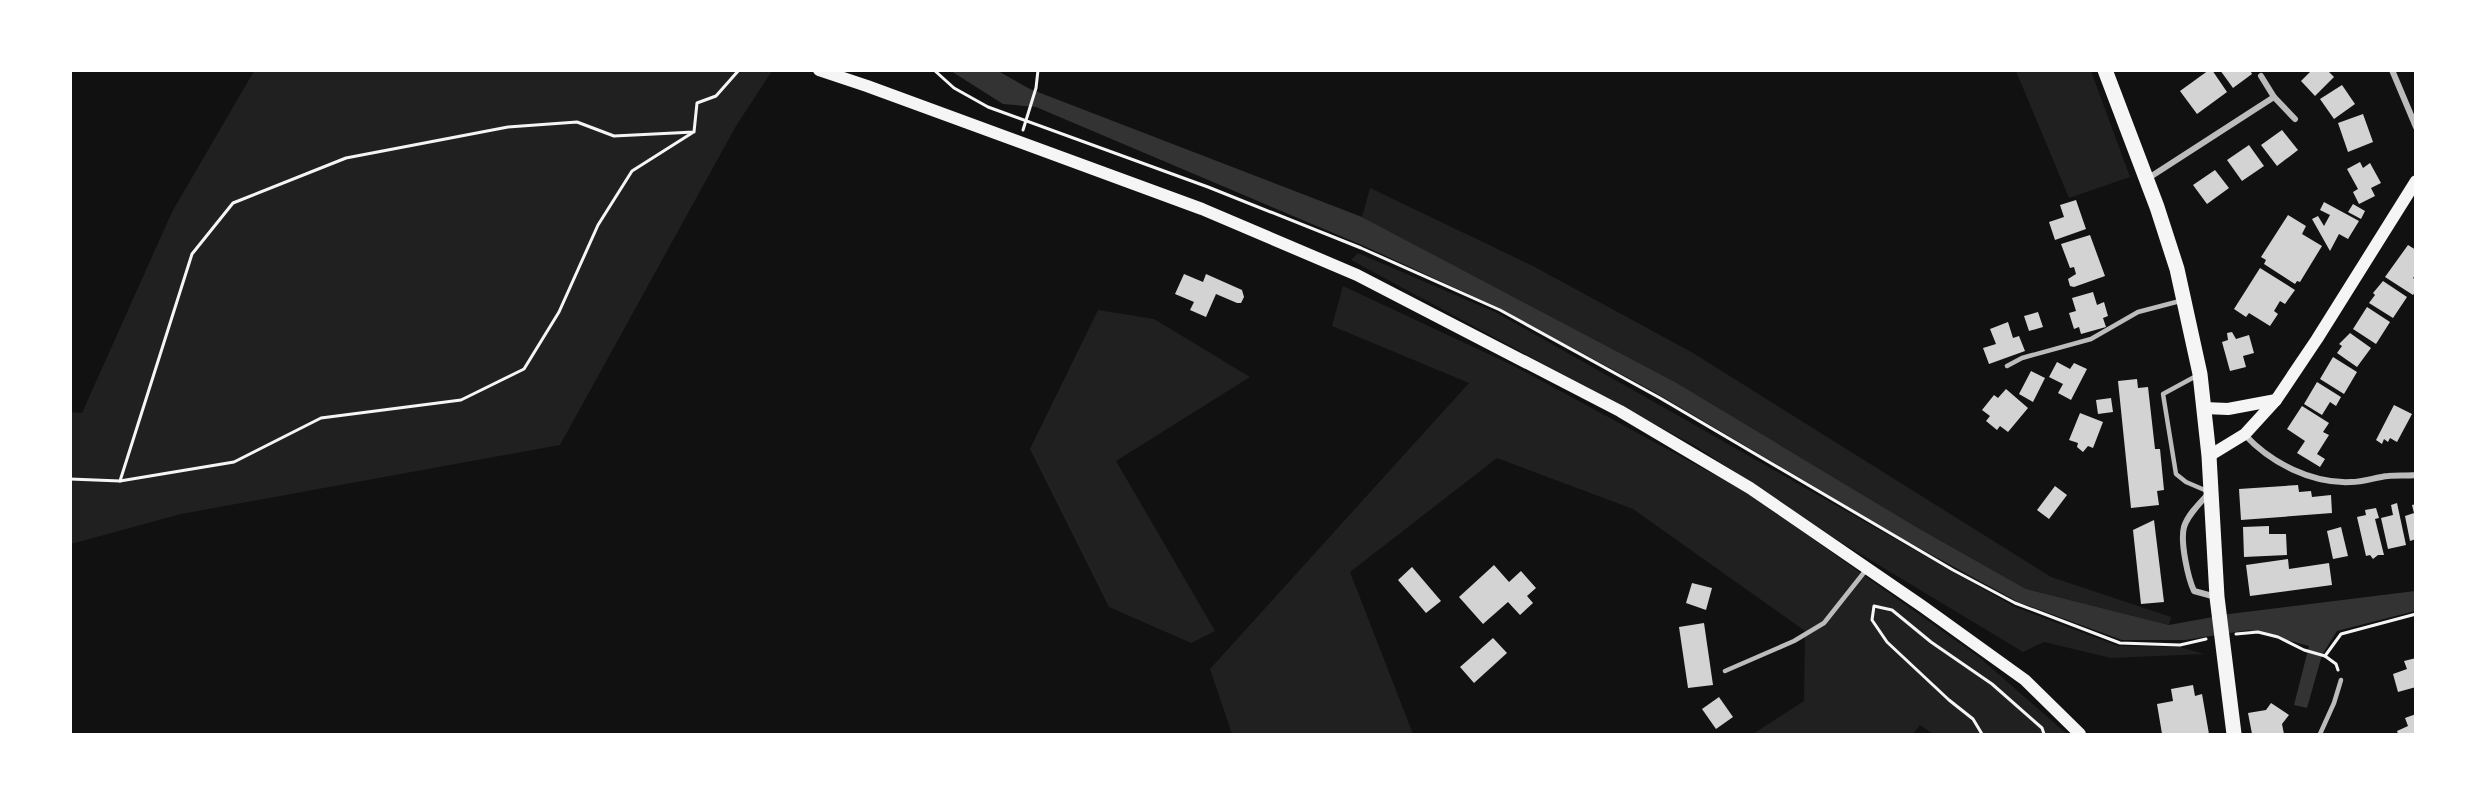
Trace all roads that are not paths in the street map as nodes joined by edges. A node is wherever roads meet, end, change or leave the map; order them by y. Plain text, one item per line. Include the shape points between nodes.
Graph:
1 (819, 70) edge
2 (2105, 70) edge
3 (2392, 70) edge
4 (2261, 76) dead end
5 (2274, 97) junction
6 (2295, 118) dead end
7 (2415, 127) edge
8 (2146, 180) junction
9 (2415, 181) edge
10 (2183, 300) junction
11 (2007, 366) dead end
12 (2200, 374) junction
13 (2276, 400) junction
14 (2204, 408) junction
15 (2245, 434) junction
16 (2209, 456) junction
17 (2415, 475) edge
18 (2210, 492) junction
19 (1866, 570) junction
20 (2217, 603) junction
21 (1725, 671) dead end
22 (2341, 680) road end
23 (2080, 735) edge
24 (2234, 735) edge
25 (2320, 735) edge

1 - 19 main road via 1202,209 1357,275 1620,411 1750,488
2 - 8 main road
3 - 7 street
4 - 5 street
5 - 6 street
5 - 8 street
8 - 10 main road via 2177,269
9 - 13 main road
10 - 11 lane via 2138,312 2091,339 2022,358
10 - 12 main road
12 - 14 main road
12 - 18 lane via 2163,394 2176,474
13 - 14 main road via 2228,409
13 - 15 main road
14 - 16 main road
15 - 16 main road
15 - 17 street via 2277,461 2330,482
16 - 18 main road
18 - 20 main road
18 - 20 street via 2184,527 2185,556 2194,591
19 - 21 lane via 1824,623 1794,641
19 - 23 main road via 2025,680
20 - 24 main road
22 - 25 lane

